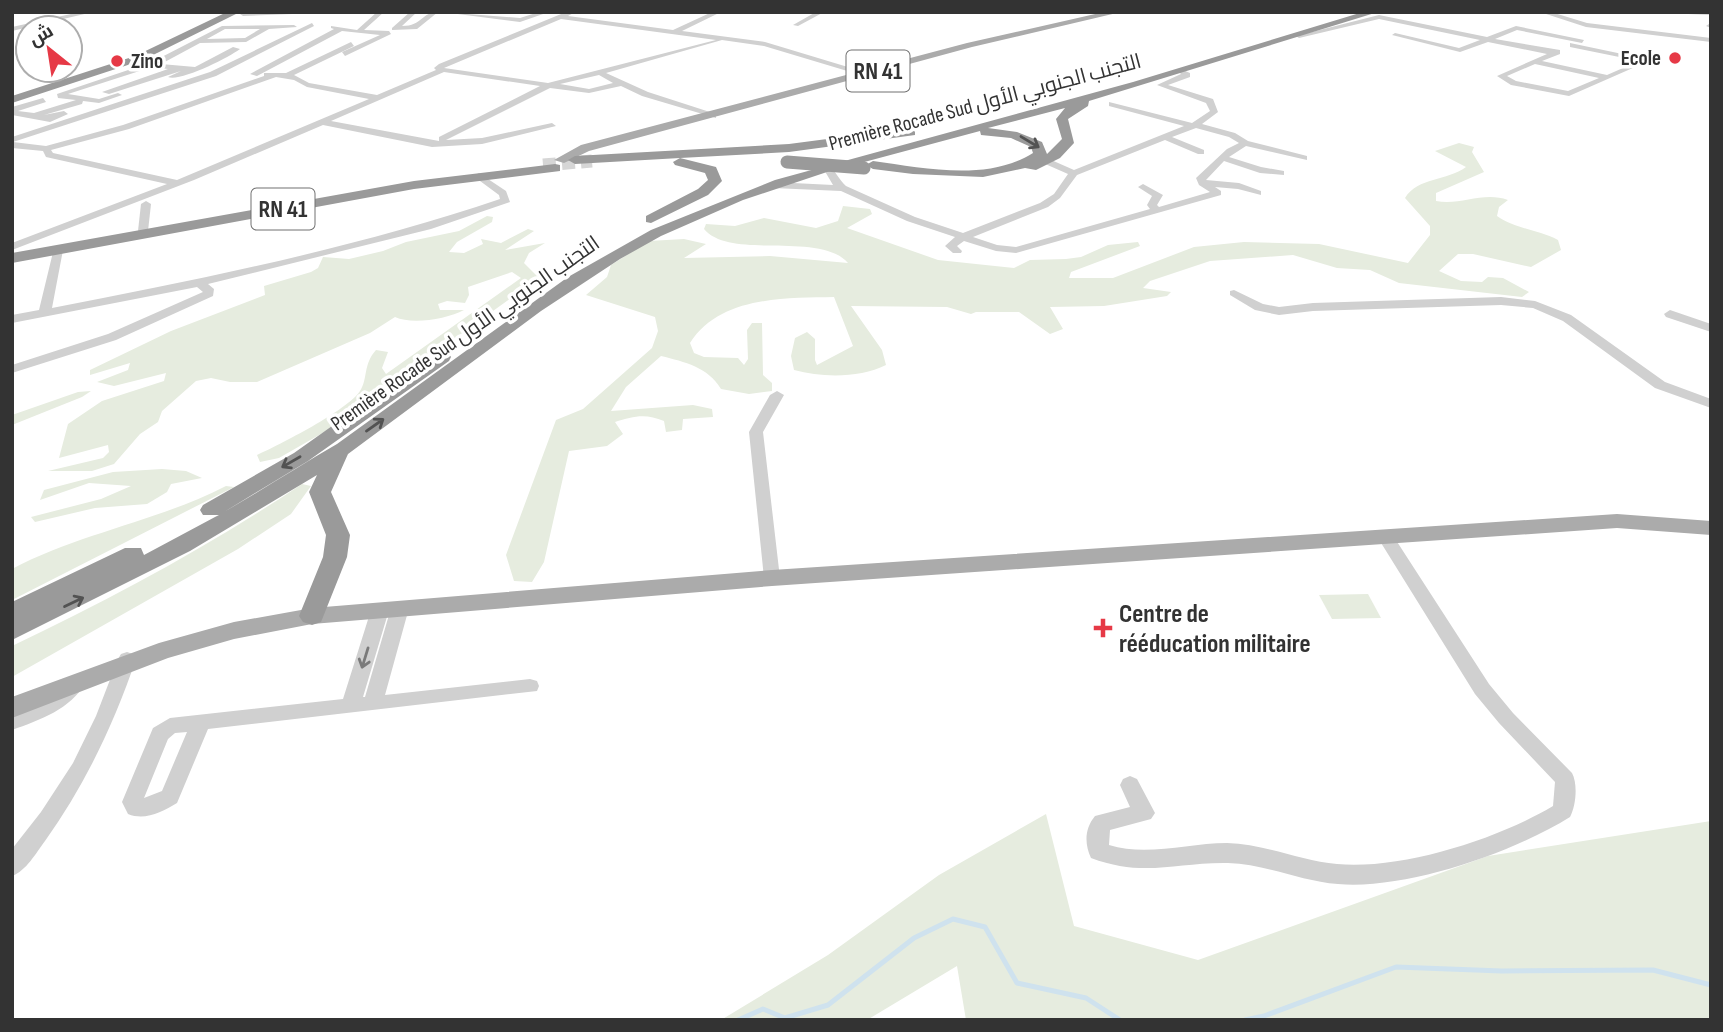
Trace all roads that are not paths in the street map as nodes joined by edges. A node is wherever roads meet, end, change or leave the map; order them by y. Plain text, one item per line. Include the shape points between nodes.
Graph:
1 (334, 12) edge
2 (340, 12) edge
3 (351, 12) edge
4 (368, 12) edge
5 (381, 12) edge
6 (414, 12) edge
7 (435, 12) edge
8 (446, 12) edge
9 (525, 12) edge
10 (545, 12) edge
11 (572, 12) edge
12 (718, 12) edge
13 (821, 12) edge
14 (1117, 12) edge
15 (1358, 12) edge
16 (1373, 12) edge
17 (1383, 12) edge
18 (1543, 12) edge
19 (1688, 12) edge
20 (239, 13) edge
21 (265, 13) edge
22 (283, 13) edge
23 (300, 13) edge
24 (316, 13) edge
25 (469, 13) edge
26 (1711, 13) edge
27 (561, 17) junction
28 (327, 19) dead end
29 (427, 19) junction
30 (510, 19) junction
31 (212, 23) junction
32 (395, 24) junction
33 (1430, 24) junction
34 (250, 25) junction
35 (268, 25) junction
36 (293, 25) junction
37 (312, 25) junction
38 (796, 25) dead end
39 (348, 28) junction
40 (372, 30) junction
41 (676, 32) junction
42 (1299, 36) junction
43 (1490, 38) junction
44 (725, 39) junction
45 (1711, 40) edge
46 (196, 42) junction
47 (218, 42) junction
48 (1573, 45) junction
49 (236, 49) dead end
50 (199, 52) dead end
51 (1555, 52) junction
52 (323, 59) junction
53 (1535, 62) junction
54 (141, 63) junction
55 (179, 68) junction
56 (443, 70) junction
57 (600, 72) junction
58 (1183, 72) junction
59 (867, 74) junction
60 (254, 75) junction
61 (275, 75) junction
62 (287, 75) junction
63 (1606, 77) junction
64 (109, 79) junction
65 (1147, 82) junction
66 (133, 83) junction
67 (1115, 83) junction
68 (621, 84) junction
69 (147, 85) junction
70 (549, 85) junction
71 (378, 98) junction
72 (59, 99) junction
73 (12, 100) edge
74 (43, 100) dead end
75 (83, 100) junction
76 (1112, 104) dead end
77 (116, 107) junction
78 (12, 111) edge
79 (713, 116) junction
80 (32, 118) junction
81 (12, 120) edge
82 (322, 122) junction
83 (552, 126) dead end
84 (1193, 126) junction
85 (12, 131) edge
86 (641, 134) junction
87 (1167, 138) junction
88 (1245, 142) junction
89 (12, 143) edge
90 (432, 144) junction
91 (606, 144) junction
92 (585, 148) junction
93 (46, 149) junction
94 (1200, 152) dead end
95 (791, 156) junction
96 (752, 157) junction
97 (1223, 158) junction
98 (1304, 158) dead end
99 (661, 160) junction
100 (1046, 161) junction
101 (571, 162) junction
102 (869, 163) junction
103 (499, 168) junction
104 (828, 168) junction
105 (1074, 173) junction
106 (1281, 173) dead end
107 (479, 176) junction
108 (176, 183) junction
109 (1202, 183) junction
110 (773, 185) junction
111 (1143, 187) dead end
112 (843, 188) junction
113 (1258, 193) dead end
114 (330, 198) junction
115 (149, 200) junction
116 (1155, 209) junction
117 (143, 231) junction
118 (12, 234) edge
119 (961, 238) junction
120 (32, 239) junction
121 (12, 247) edge
122 (58, 250) junction
123 (957, 251) dead end
124 (12, 256) edge
125 (582, 261) junction
126 (199, 283) junction
127 (1234, 293) dead end
128 (45, 312) junction
129 (1670, 314) dead end
130 (12, 319) edge
131 (1711, 328) edge
132 (12, 369) edge
133 (777, 395) dead end
134 (1711, 404) edge
135 (340, 450) junction
136 (287, 482) junction
137 (323, 485) junction
138 (1711, 528) edge
139 (1386, 538) junction
140 (772, 578) junction
141 (390, 609) junction
142 (12, 613) edge
143 (312, 616) junction
144 (12, 631) edge
145 (127, 659) junction
146 (79, 678) junction
147 (530, 686) dead end
148 (373, 704) junction
149 (350, 707) junction
150 (12, 708) edge
151 (12, 722) edge
152 (201, 722) dead end
153 (1130, 785) dead end
154 (12, 866) edge

1 - 2 street
1 - 24 street
1 - 28 street
3 - 39 street
4 - 39 street
5 - 40 street
6 - 32 street
7 - 29 street
8 - 25 street
9 - 30 street
10 - 30 street via 526,20
11 - 27 street
12 - 41 street
13 - 38 street
14 - 59 main road, RN 41
15 - 67 highway, Première Rocade Sud التجنب الجنوبي الأول
16 - 42 highway, Première Rocade Sud التجنب الجنوبي الأول
17 - 33 street
18 - 45 street via 1595,26
19 - 26 street
20 - 21 street
20 - 31 highway
21 - 22 street
21 - 34 street
22 - 23 street
22 - 35 street
23 - 24 street
23 - 36 street
24 - 36 street
25 - 30 street
27 - 41 street
27 - 56 street via 438,68
29 - 32 street
29 - 32 street via 415,28
31 - 34 street
31 - 54 highway
32 - 40 street
32 - 40 street
32 - 52 street via 346,58
33 - 42 street via 1370,17
33 - 43 street
33 - 43 street via 1397,35 1460,50
34 - 35 street
34 - 46 street via 224,27
34 - 47 street
35 - 36 street
35 - 47 street via 246,40
36 - 37 street
37 - 39 street
37 - 77 street via 213,74
39 - 40 street
39 - 60 street
40 - 52 street
41 - 44 street
42 - 58 highway, Première Rocade Sud التجنب الجنوبي الأول
43 - 48 street via 1516,28 1582,41
43 - 51 street
44 - 57 street
44 - 59 street via 784,47
46 - 47 street
46 - 54 street
47 - 50 street
48 - 51 street
48 - 63 street via 1647,60
49 - 54 street via 196,69
51 - 53 street
52 - 62 street
53 - 63 street
53 - 63 street via 1501,76 1565,94
54 - 55 street
54 - 64 street
54 - 73 highway
55 - 66 street
55 - 69 street via 191,71
56 - 70 street
56 - 71 street
57 - 68 street
57 - 70 street
58 - 65 highway, Première Rocade Sud التجنب الجنوبي الأول
58 - 84 street via 1187,75 1161,85 1210,102 1214,112
59 - 79 main road, RN 41
60 - 61 street
60 - 77 street via 146,111
61 - 62 street
61 - 93 street via 126,127
62 - 71 street via 307,85
64 - 66 street
64 - 72 street
65 - 100 highway via 1066,112 1062,119 1069,140
65 - 102 highway, Première Rocade Sud التجنب الجنوبي الأول
66 - 69 street
66 - 75 street
67 - 95 highway via 941,126
67 - 125 highway, Première Rocade Sud التجنب الجنوبي الأول via 785,173 668,217
68 - 70 street via 589,91
68 - 79 street
69 - 75 street via 99,101
70 - 90 street
71 - 82 street
72 - 75 street
72 - 80 street
74 - 78 street
76 - 84 street
77 - 89 street
78 - 80 street
79 - 86 main road, RN 41
80 - 80 street via 50,119 92,105 77,102
80 - 81 street
80 - 85 street
82 - 90 street
82 - 108 street
83 - 90 street via 482,141
84 - 87 street
84 - 88 street
86 - 91 main road
86 - 92 main road
87 - 94 street
87 - 105 street
88 - 97 street
88 - 98 street
89 - 93 street
91 - 101 main road
91 - 101 main road via 578,152
92 - 101 main road
92 - 103 highway, RN 41
93 - 108 street via 49,155
95 - 96 highway
95 - 99 highway
95 - 101 highway
95 - 102 highway, bridge
96 - 99 highway
96 - 101 highway
97 - 106 street
97 - 109 street via 1201,178
99 - 101 highway
99 - 101 highway
99 - 125 highway via 697,164 715,173 715,181
100 - 102 highway via 1011,172 973,176
100 - 105 street
101 - 103 highway, RN 41
101 - 107 highway, RN 41
101 - 114 highway
102 -> 102 highway via 982,132 1016,135 1040,149 1040,154 1026,163 984,171 936,172
102 - 104 highway, Première Rocade Sud التجنب الجنوبي الأول
103 - 114 highway, RN 41
104 - 110 highway, Première Rocade Sud التجنب الجنوبي الأول
104 - 112 street
105 - 119 street via 1044,205
107 - 122 highway, RN 41
107 - 126 street via 506,200 427,228
108 - 115 street
109 - 113 street via 1222,182
109 - 116 street via 1218,193
110 - 112 street
135 -> 110 highway, Première Rocade Sud التجنب الجنوبي الأول via 589,270 659,231
111 - 116 street via 1159,197 1152,205
112 - 119 street
114 - 117 highway, RN 41
115 - 117 street
115 - 120 street
116 - 119 street via 1016,250
117 - 124 highway, RN 41
118 - 120 street
119 - 123 street via 950,246
120 - 121 street
122 - 124 highway, RN 41
122 - 128 street
125 -> 142 highway, Première Rocade Sud التجنب الجنوبي الأول via 301,457 132,554
126 - 128 street
126 - 132 street via 209,294 113,337
127 - 134 street via 1259,307 1279,311 1501,301 1535,305 1567,317 1660,386
128 - 130 street
129 - 131 street
133 - 140 street via 756,432
135 - 136 highway, Première Rocade Sud التجنب الجنوبي الأول
135 - 137 highway
136 - 137 highway via 312,477
144 -> 136 highway, Première Rocade Sud التجنب الجنوبي الأول via 96,592
137 - 143 highway via 323,505 338,535 335,557
138 - 139 main road via 1617,521
139 - 140 main road
139 - 153 street via 1497,708 1565,779 1563,811 1545,824 1488,846 1415,866 1350,876 1228,852 1116,860 1099,851 1097,829 1103,822 1144,813
140 - 141 main road
141 - 143 main road
141 - 148 street
141 -> 149 street
143 - 145 main road
145 - 146 main road
145 - 154 street via 101,732 74,783
146 - 150 main road
146 - 151 street via 64,699
147 - 148 street
148 - 149 street
149 - 152 street

